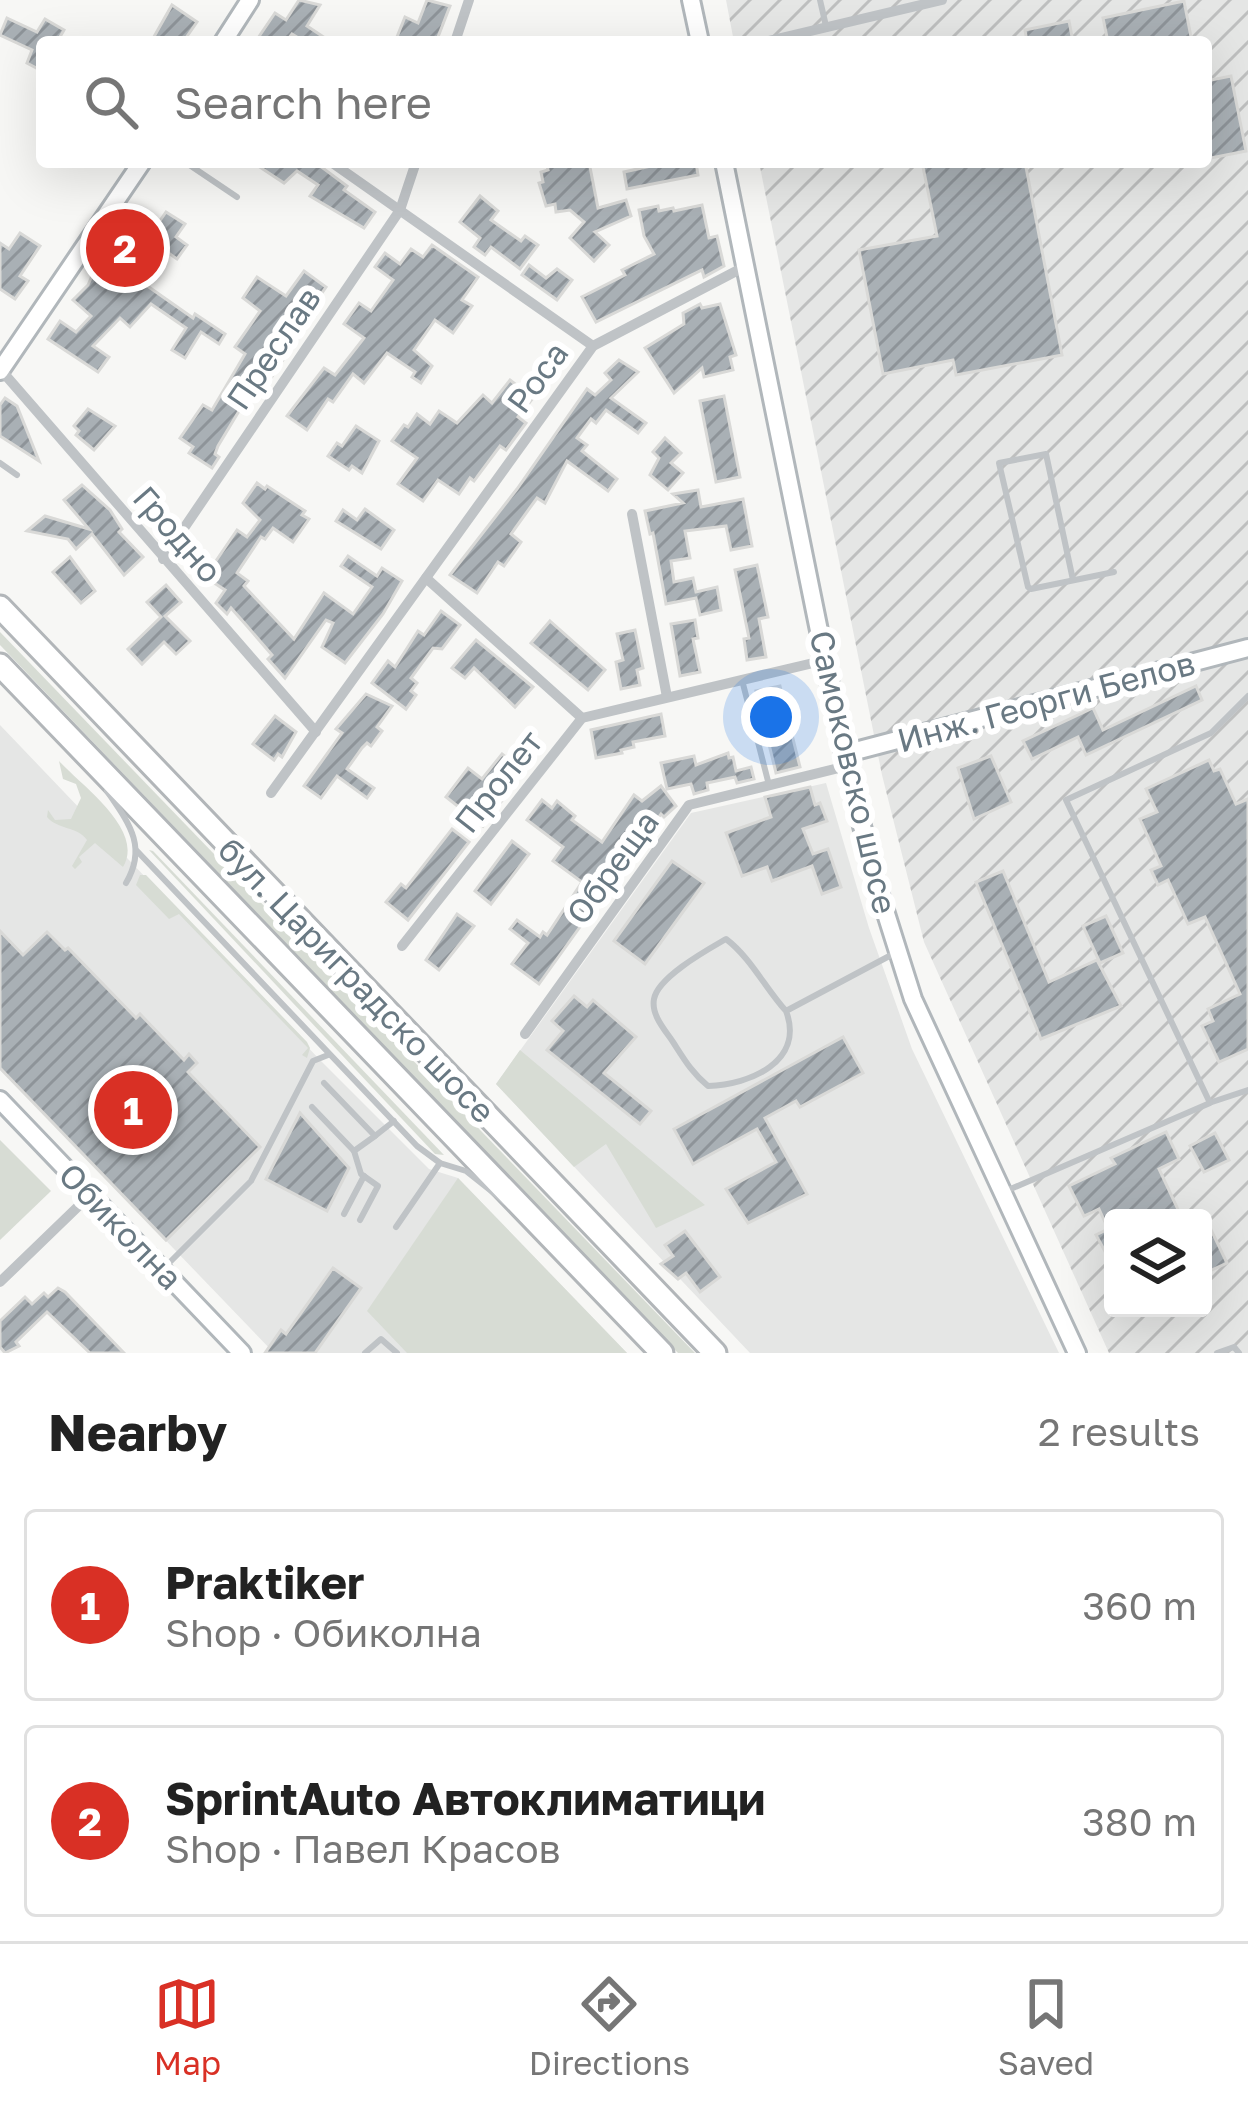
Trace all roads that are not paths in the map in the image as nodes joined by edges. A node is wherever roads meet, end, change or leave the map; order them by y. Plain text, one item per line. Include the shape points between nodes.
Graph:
1 (250, 0) edge
2 (469, 0) edge
3 (691, 0) edge
4 (820, 0) edge
5 (943, 0) edge
6 (827, 27) junction
7 (227, 36) edge
8 (457, 36) edge
9 (699, 36) edge
10 (789, 36) edge
11 (138, 168) edge
12 (194, 168) edge
13 (340, 168) edge
14 (414, 168) edge
15 (725, 168) edge
16 (237, 196) dead end
17 (400, 210) junction
18 (744, 266) junction
19 (593, 346) junction
20 (1, 371) edge
21 (0, 464) edge
22 (17, 475) dead end
23 (632, 514) dead end
24 (163, 559) junction
25 (1114, 572) dead end
26 (426, 578) junction
27 (1073, 580) junction
28 (0, 607) edge
29 (1248, 648) edge
30 (826, 660) junction
31 (0, 664) edge
32 (742, 680) junction
33 (1248, 695) edge
34 (667, 697) junction
35 (582, 718) junction
36 (316, 732) junction
37 (76, 743) junction
38 (846, 760) junction
39 (770, 785) junction
40 (271, 793) dead end
41 (137, 851) junction
42 (126, 883) dead end
43 (402, 946) dead end
44 (898, 952) junction
45 (786, 1011) junction
46 (525, 1034) dead end
47 (332, 1056) junction
48 (324, 1084) dead end
49 (1248, 1090) edge
50 (0, 1100) edge
51 (1210, 1103) junction
52 (312, 1107) dead end
53 (394, 1121) junction
54 (375, 1136) junction
55 (354, 1151) junction
56 (440, 1163) junction
57 (364, 1176) junction
58 (1003, 1192) junction
59 (90, 1195) junction
60 (344, 1214) dead end
61 (360, 1220) dead end
62 (540, 1226) junction
63 (396, 1227) dead end
64 (162, 1270) junction
65 (0, 1282) edge
66 (242, 1353) edge
67 (365, 1353) edge
68 (397, 1353) edge
69 (662, 1353) edge
70 (715, 1353) edge
71 (1077, 1353) edge
72 (1217, 1353) edge
73 (1239, 1353) edge

1 - 7 main road
2 - 8 street
3 - 9 main road
4 - 6 lane
5 - 6 street
6 - 10 street
11 - 20 main road
12 - 16 lane
13 - 17 street
14 - 17 street, Преслав
15 - 18 main road, Самоковско шосе
17 - 19 street
17 - 24 street, Преслав
18 - 19 street, Роса
18 - 30 main road, Самоковско шосе
19 - 26 street, Роса
20 - 24 street, Гродно
21 - 22 lane
23 - 34 street
24 - 36 street, Гродно
25 - 27 lane
26 - 35 street
26 - 36 street, Роса
27 - 27 lane via 1028,587 999,464 1047,456
28 - 70 highway, бул. Цариградско шосе
29 - 38 main road, Инж. Георги Белов
30 - 32 street, Пролет
30 - 38 main road, Самоковско шосе
31 - 37 highway, бул. Цариградско шосе
32 - 34 street, Пролет
32 - 39 lane
33 - 51 lane via 1211,733 1066,800
34 - 35 street, Пролет
35 - 43 street, Пролет
36 - 40 street, Роса
37 - 41 lane via 128,822
37 - 62 highway, бул. Цариградско шосе
38 - 39 street, Обреща
38 - 44 main road, Самоковско шосе
39 - 46 street, Обреща via 689,805
41 - 42 lane
41 - 47 lane
44 - 45 lane
44 - 58 main road, Самоковско шосе
45 - 45 lane via 784,1058 732,1085 708,1086 656,1017 653,1000 661,985 726,939
47 - 53 lane
47 - 64 lane via 316,1057 251,1180
48 - 54 lane
49 - 51 lane
50 - 59 main road, Обиколна
51 - 58 lane
52 - 55 lane
53 - 54 lane
53 - 56 lane
54 - 55 lane
55 - 57 lane
56 - 62 lane via 466,1171
56 - 63 lane
57 - 60 lane
57 - 61 lane via 378,1186
58 - 71 main road, Самоковско шосе
59 - 64 main road, Обиколна
59 - 65 street
62 - 69 highway, бул. Цариградско шосе
64 - 66 main road, Обиколна
67 - 68 lane via 381,1339
72 - 73 lane via 1234,1346

